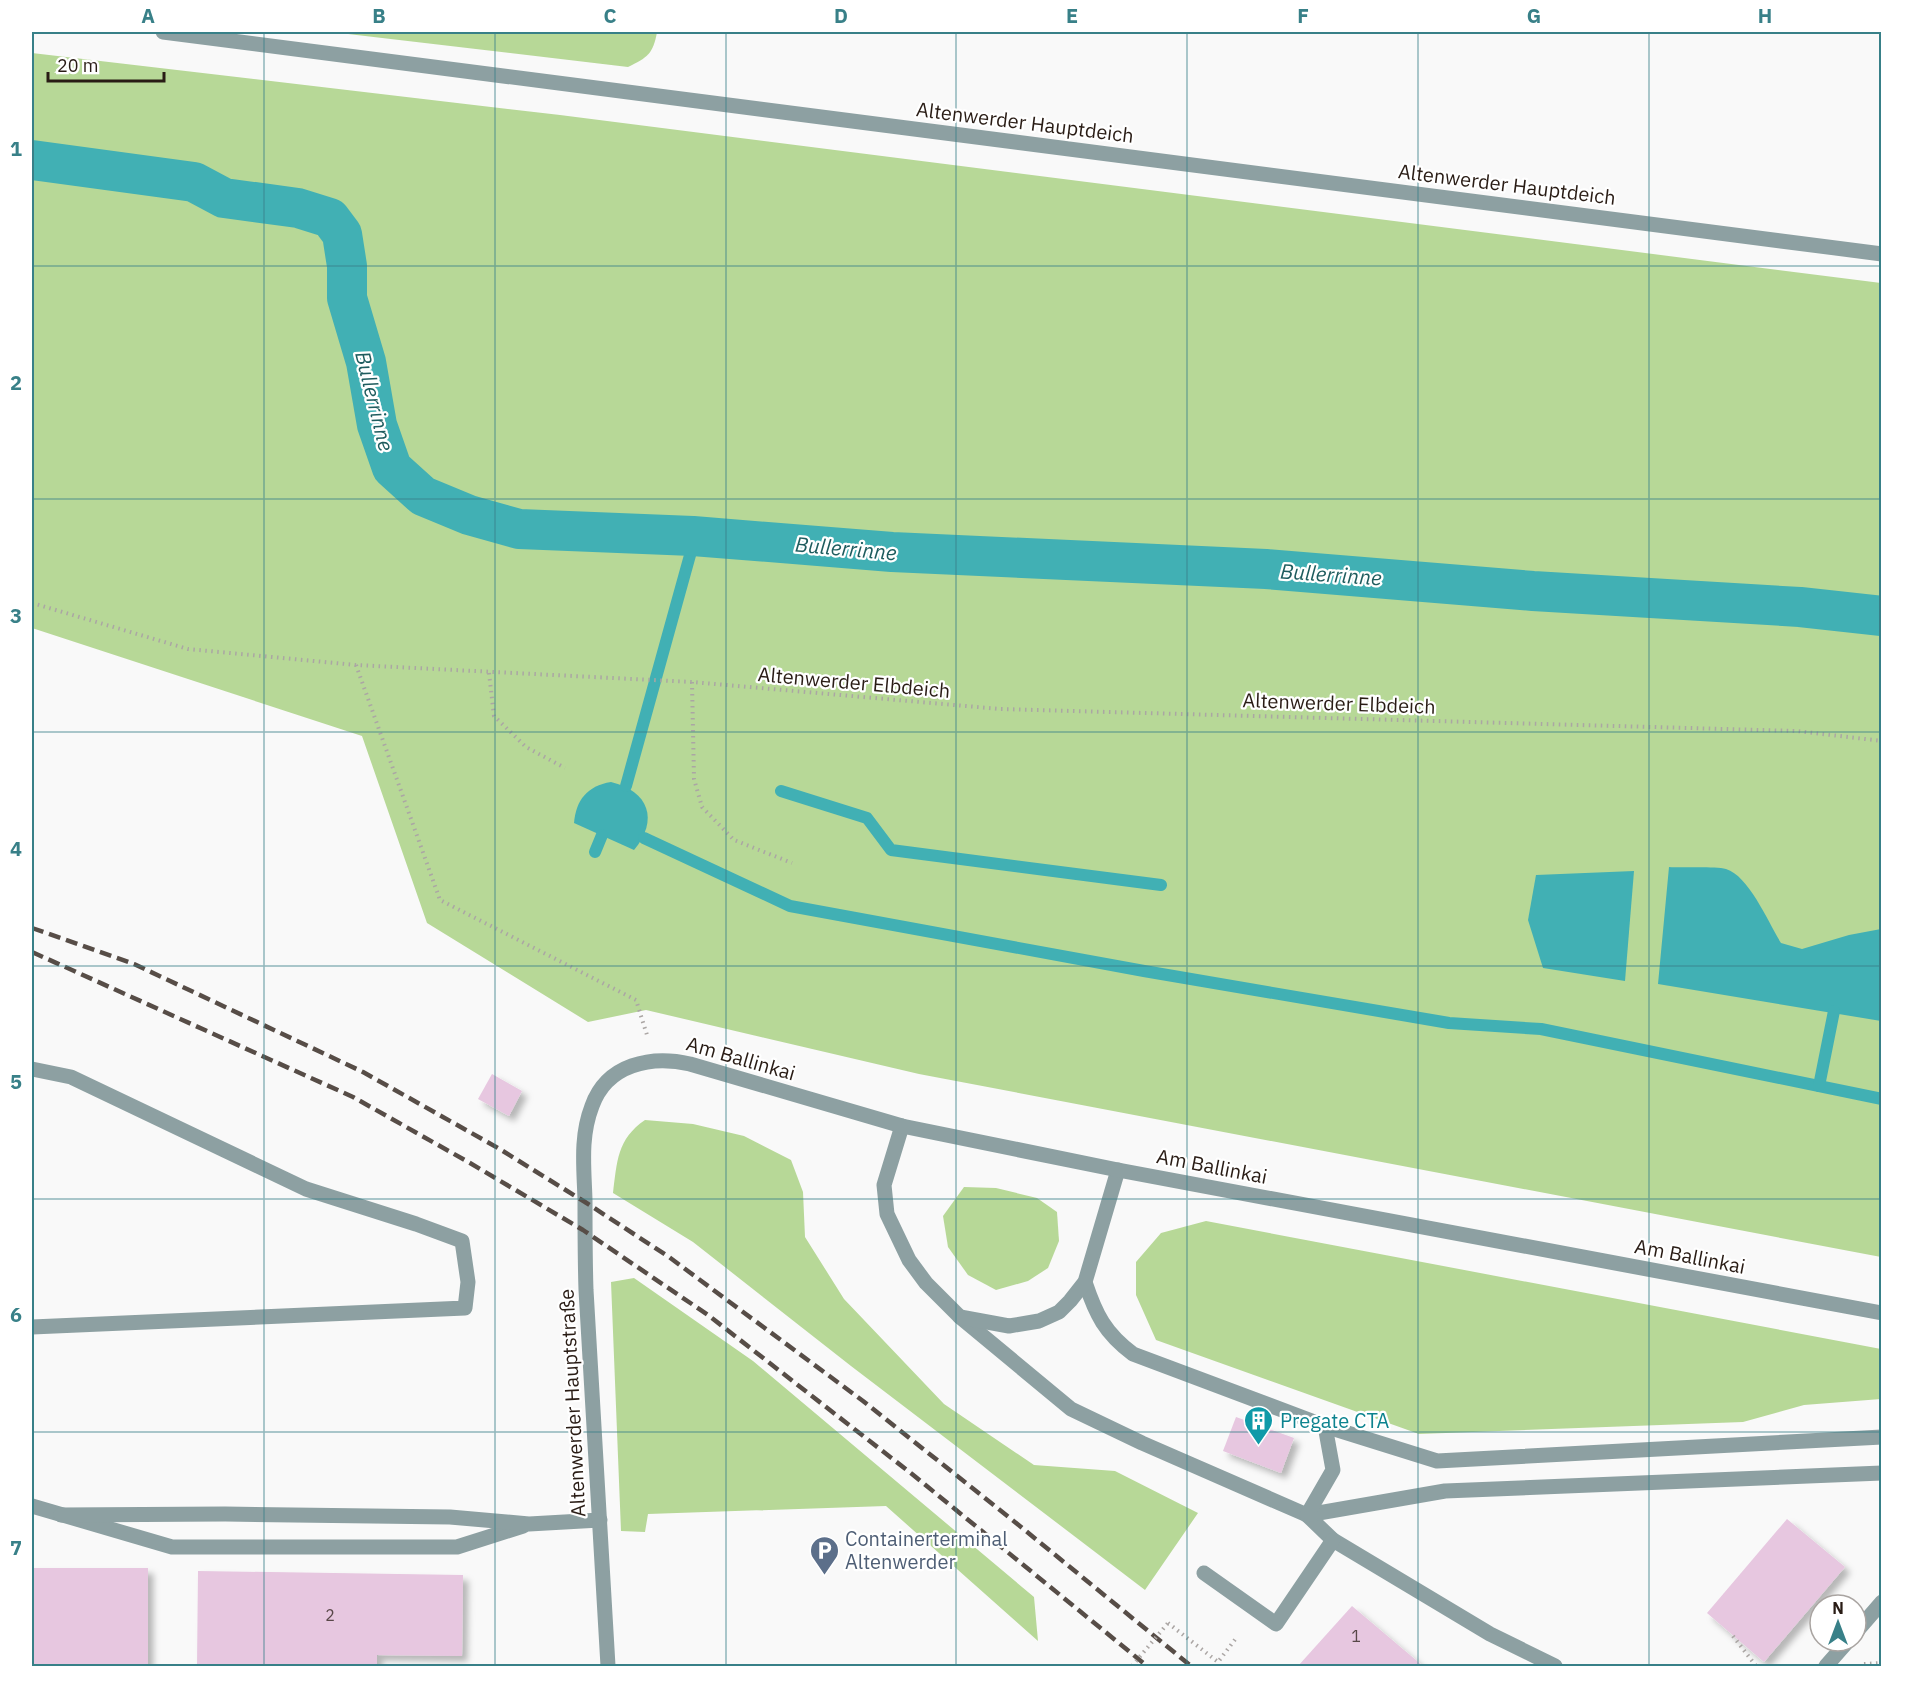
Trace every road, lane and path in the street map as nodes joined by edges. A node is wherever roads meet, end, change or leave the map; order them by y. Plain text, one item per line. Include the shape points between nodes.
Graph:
1 (163, 32) edge
2 (1881, 254) edge
3 (32, 603) edge
4 (356, 665) junction
5 (489, 674) junction
6 (692, 682) junction
7 (1881, 741) edge
8 (565, 768) dead end
9 (792, 863) dead end
10 (655, 1060) junction
11 (32, 1069) edge
12 (902, 1126) junction
13 (583, 1138) joint
14 (1118, 1170) junction
15 (1085, 1282) junction
16 (1881, 1313) edge
17 (960, 1317) junction
18 (32, 1327) edge
19 (1325, 1426) junction
20 (1881, 1437) edge
21 (1881, 1473) edge
22 (32, 1506) edge
23 (61, 1515) junction
24 (1307, 1515) junction
25 (600, 1520) junction
26 (529, 1524) junction
27 (1333, 1540) junction
28 (1204, 1573) dead end
29 (1881, 1602) edge
30 (1868, 1618) edge
31 (1733, 1636) dead end
32 (1238, 1637) dead end
33 (1837, 1653) edge
34 (608, 1666) edge
35 (1132, 1666) edge
36 (1555, 1666) edge
37 (1756, 1666) edge
38 (1826, 1666) edge

1 - 2 street, Altenwerder Hauptdeich
3 - 4 path, Altenwerder Elbdeich via 188,649
4 - 5 path, Altenwerder Elbdeich
4 - 10 path via 440,900 636,1000
5 - 6 path, Altenwerder Elbdeich
5 - 8 path via 494,716 526,747
6 - 7 path, Altenwerder Elbdeich via 1000,709 1797,730
6 - 9 path via 694,779 702,807 734,840
10 - 12 street, Am Ballinkai via 690,1064
10 - 13 street, Am Ballinkai via 612,1076 592,1105
11 - 18 street via 71,1077 306,1189 462,1241 468,1282 465,1308
12 - 14 street, Am Ballinkai
12 - 17 street via 884,1185 887,1214 909,1260
13 - 25 street, Altenwerder Hauptstraße via 584,1230
14 - 15 street
14 - 16 street, Am Ballinkai
15 - 17 street via 1059,1312 1039,1321 1009,1326
15 - 19 street via 1101,1320 1115,1340 1134,1354
17 - 24 street via 1071,1409
19 - 20 street via 1437,1461
19 - 24 street via 1333,1470
21 - 24 street via 1445,1491
22 - 23 street
23 - 26 street via 450,1517
23 - 26 street via 172,1547 457,1547
24 - 27 street
25 - 26 street
25 - 34 street, Altenwerder Hauptstraße
27 - 28 street via 1276,1624
27 - 36 street via 1490,1634
29 - 30 street
31 - 37 path
32 - 35 path, bridge via 1218,1662 1168,1623
33 - 38 street

